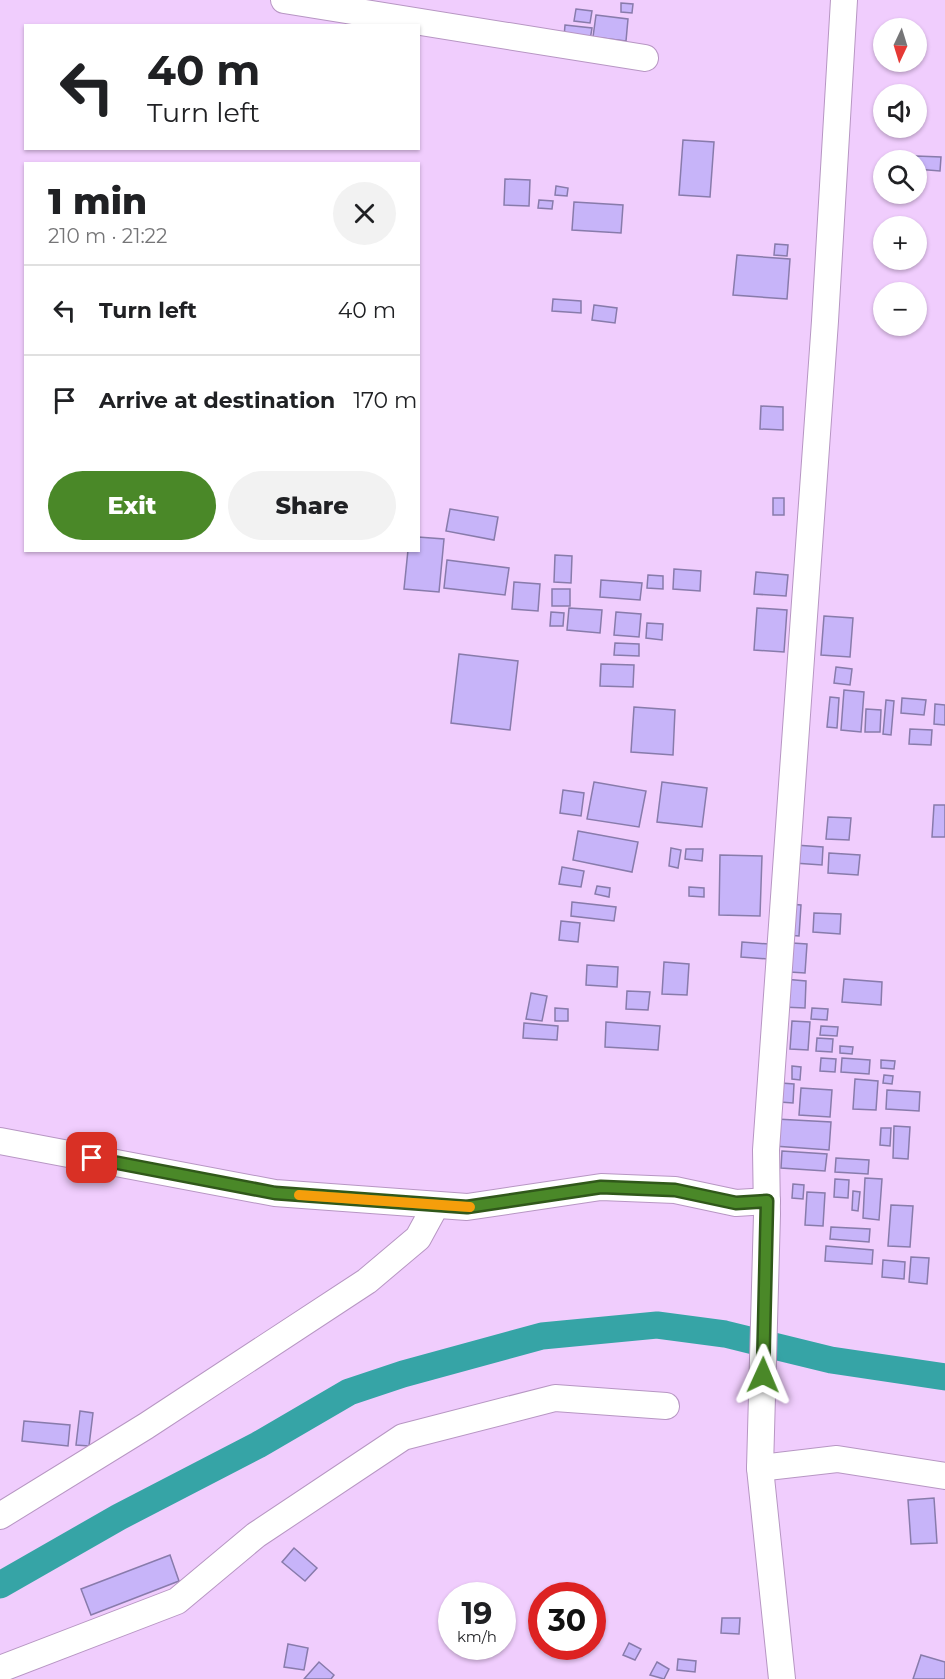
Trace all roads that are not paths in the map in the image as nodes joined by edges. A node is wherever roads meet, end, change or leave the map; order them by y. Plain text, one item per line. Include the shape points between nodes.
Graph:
1 (284, 0) edge
2 (844, 0) edge
3 (645, 58) dead end
4 (0, 1141) edge
5 (436, 1205) junction
6 (767, 1207) junction
7 (666, 1406) dead end
8 (761, 1456) junction
9 (945, 1476) edge
10 (0, 1515) edge
11 (0, 1669) edge
12 (782, 1679) edge

1 - 3 street
2 - 6 street via 767,1138
4 - 5 street via 275,1193
5 - 6 street via 467,1207 601,1187 675,1190
5 - 10 street via 418,1238 367,1281 146,1426
6 - 8 street
7 - 11 street via 555,1398 403,1437 256,1535 177,1601
8 - 9 street via 837,1459
8 - 12 street

